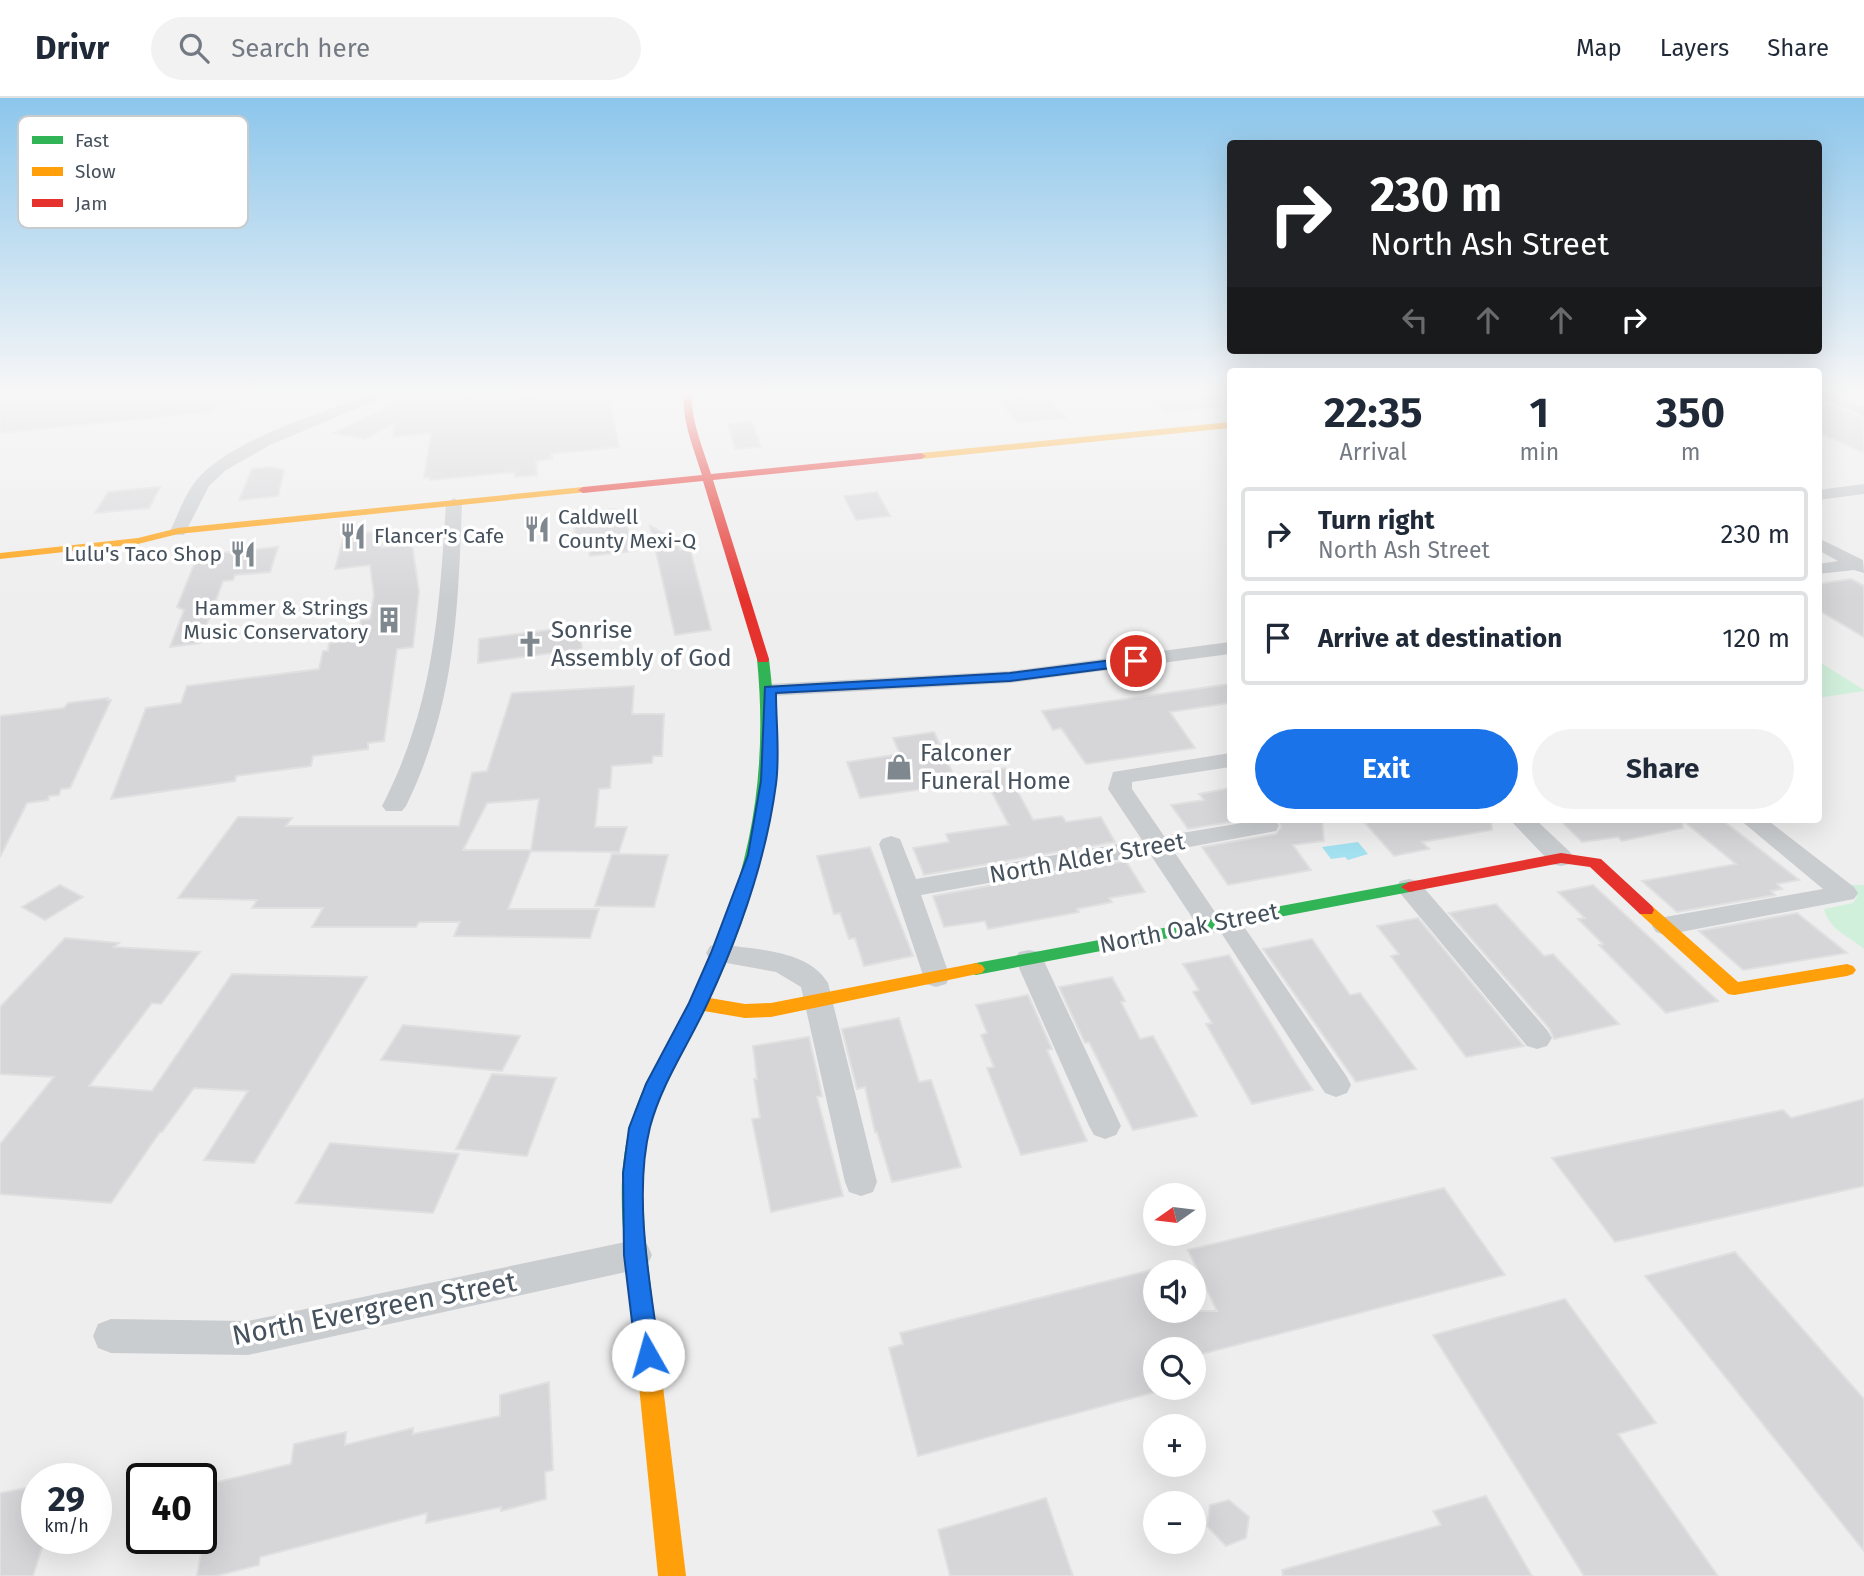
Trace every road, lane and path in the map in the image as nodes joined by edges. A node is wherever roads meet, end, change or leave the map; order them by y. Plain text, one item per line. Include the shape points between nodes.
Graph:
1 (232, 461) edge
2 (703, 461) edge
3 (876, 461) edge
4 (708, 478) junction
5 (1864, 489) edge
6 (1822, 494) edge
7 (454, 503) junction
8 (178, 531) junction
9 (0, 540) edge
10 (1822, 545) edge
11 (0, 556) edge
12 (1860, 566) edge
13 (1822, 569) edge
14 (1227, 648) edge
15 (769, 690) junction
16 (1227, 760) edge
17 (394, 806) dead end
18 (1525, 823) edge
19 (1756, 823) edge
20 (1267, 826) dead end
21 (891, 844) dead end
22 (1157, 846) junction
23 (1561, 858) junction
24 (1409, 887) junction
25 (906, 889) junction
26 (1219, 923) junction
27 (1665, 926) junction
28 (720, 953) junction
29 (1029, 959) junction
30 (1847, 970) dead end
31 (936, 976) junction
32 (818, 999) junction
33 (698, 1003) junction
34 (1537, 1038) dead end
35 (1335, 1085) dead end
36 (1105, 1126) dead end
37 (861, 1182) dead end
38 (635, 1255) junction
39 (111, 1336) dead end
40 (672, 1576) edge

1 - 8 street via 203,482
2 - 4 street
3 - 4 street
4 - 7 street
4 - 15 street
5 - 6 street
7 - 8 street
7 - 17 street via 440,684 430,728
8 - 9 street via 145,526
8 - 11 street via 138,541
10 - 12 street
12 - 13 street
14 - 15 street via 1010,677
15 - 28 street via 771,746 762,829
16 - 22 street via 1121,777 1120,789
18 - 23 street
19 - 27 street via 1845,893
20 - 22 street, North Alder Street
21 - 25 street
22 - 25 street, North Alder Street
22 - 26 street
23 - 24 street, North Oak Street
23 - 27 street, North Oak Street via 1595,863
24 - 26 street, North Oak Street
24 - 34 street
25 - 31 street
26 - 29 street, North Oak Street
26 - 35 street
27 - 30 street, North Oak Street via 1734,989
28 - 32 street via 806,972
28 - 33 street
29 - 31 street, North Oak Street
29 - 36 street
31 - 32 street, North Oak Street
32 - 33 street, North Oak Street via 791,1008 746,1013
32 - 37 street
33 - 38 street via 656,1084 640,1128 633,1173
38 - 39 street, North Evergreen Street via 248,1338
38 - 40 street

